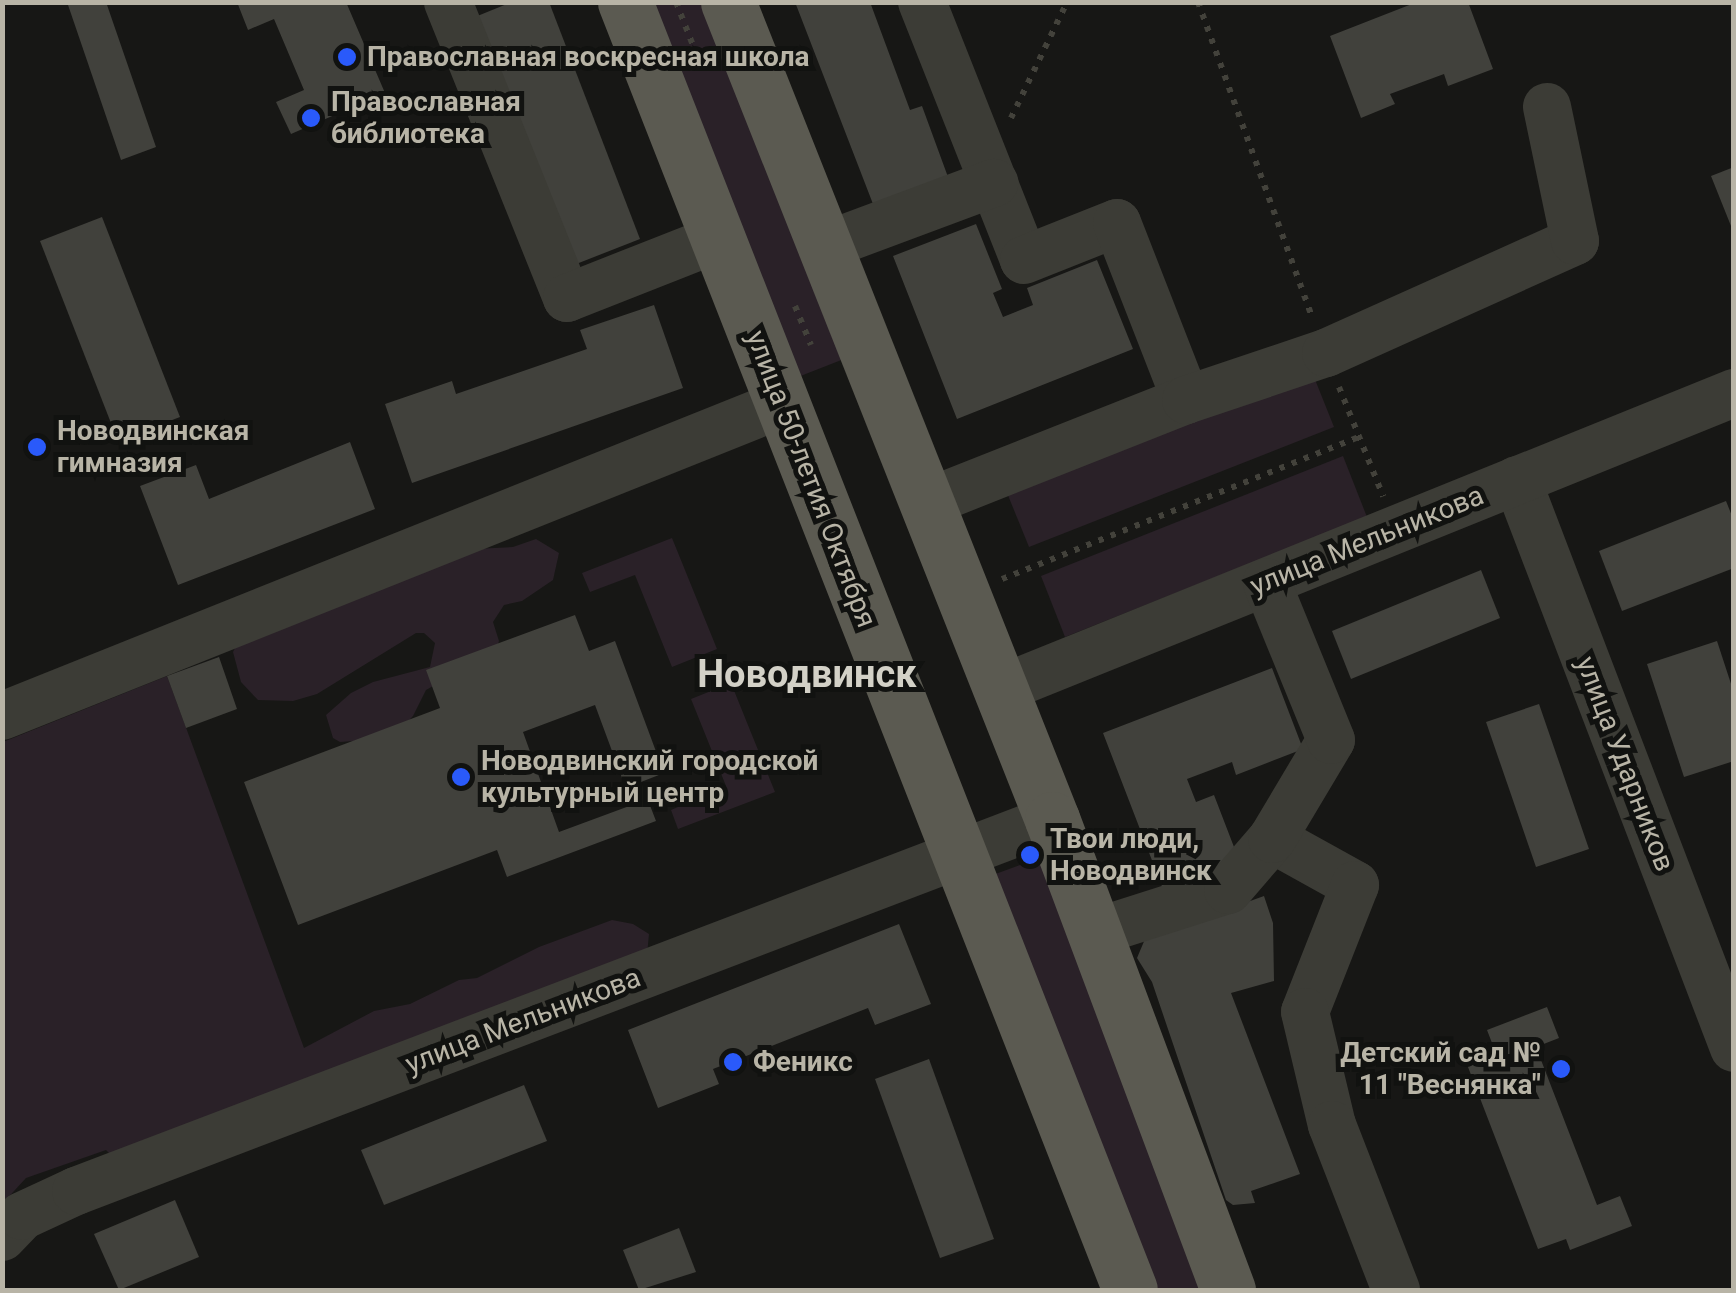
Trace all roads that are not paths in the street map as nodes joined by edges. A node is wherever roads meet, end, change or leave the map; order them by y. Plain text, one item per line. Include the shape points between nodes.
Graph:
1 (448, 2) edge
2 (624, 2) edge
3 (728, 2) edge
4 (922, 2) edge
5 (1547, 107) dead end
6 (986, 163) junction
7 (718, 239) junction
8 (822, 247) junction
9 (1734, 393) edge
10 (1186, 400) junction
11 (782, 404) junction
12 (1518, 480) junction
13 (926, 502) junction
14 (1267, 583) junction
15 (1001, 689) junction
16 (2, 716) edge
17 (1052, 819) junction
18 (1272, 839) junction
19 (959, 855) junction
20 (1096, 932) junction
21 (1734, 1048) edge
22 (2, 1236) edge
23 (1130, 1290) edge
24 (1228, 1290) edge
25 (1396, 1290) edge

1 - 7 street via 567,298
2 - 7 main road, улица 50-летия Октября
3 - 8 main road
4 - 6 street
5 - 10 street via 1574,241 1326,354
6 - 8 street
6 - 10 street via 1024,260 1117,223
7 - 11 main road, улица 50-летия Октября
8 - 13 main road
9 - 12 street, улица Мельникова
10 - 13 street
11 - 16 street
11 - 19 main road, улица 50-летия Октября
12 - 14 street, улица Мельникова
12 - 21 street, улица Ударников
13 - 15 main road
14 - 15 street, улица Мельникова
14 - 18 street via 1331,740
15 - 17 main road
17 - 19 street, улица Мельникова
17 - 20 main road
18 - 20 street via 1228,890
18 - 25 street via 1355,886 1305,1012 1332,1125
19 - 22 street, улица Мельникова via 76,1191 22,1216
19 - 23 main road, улица 50-летия Октября
20 - 24 main road

